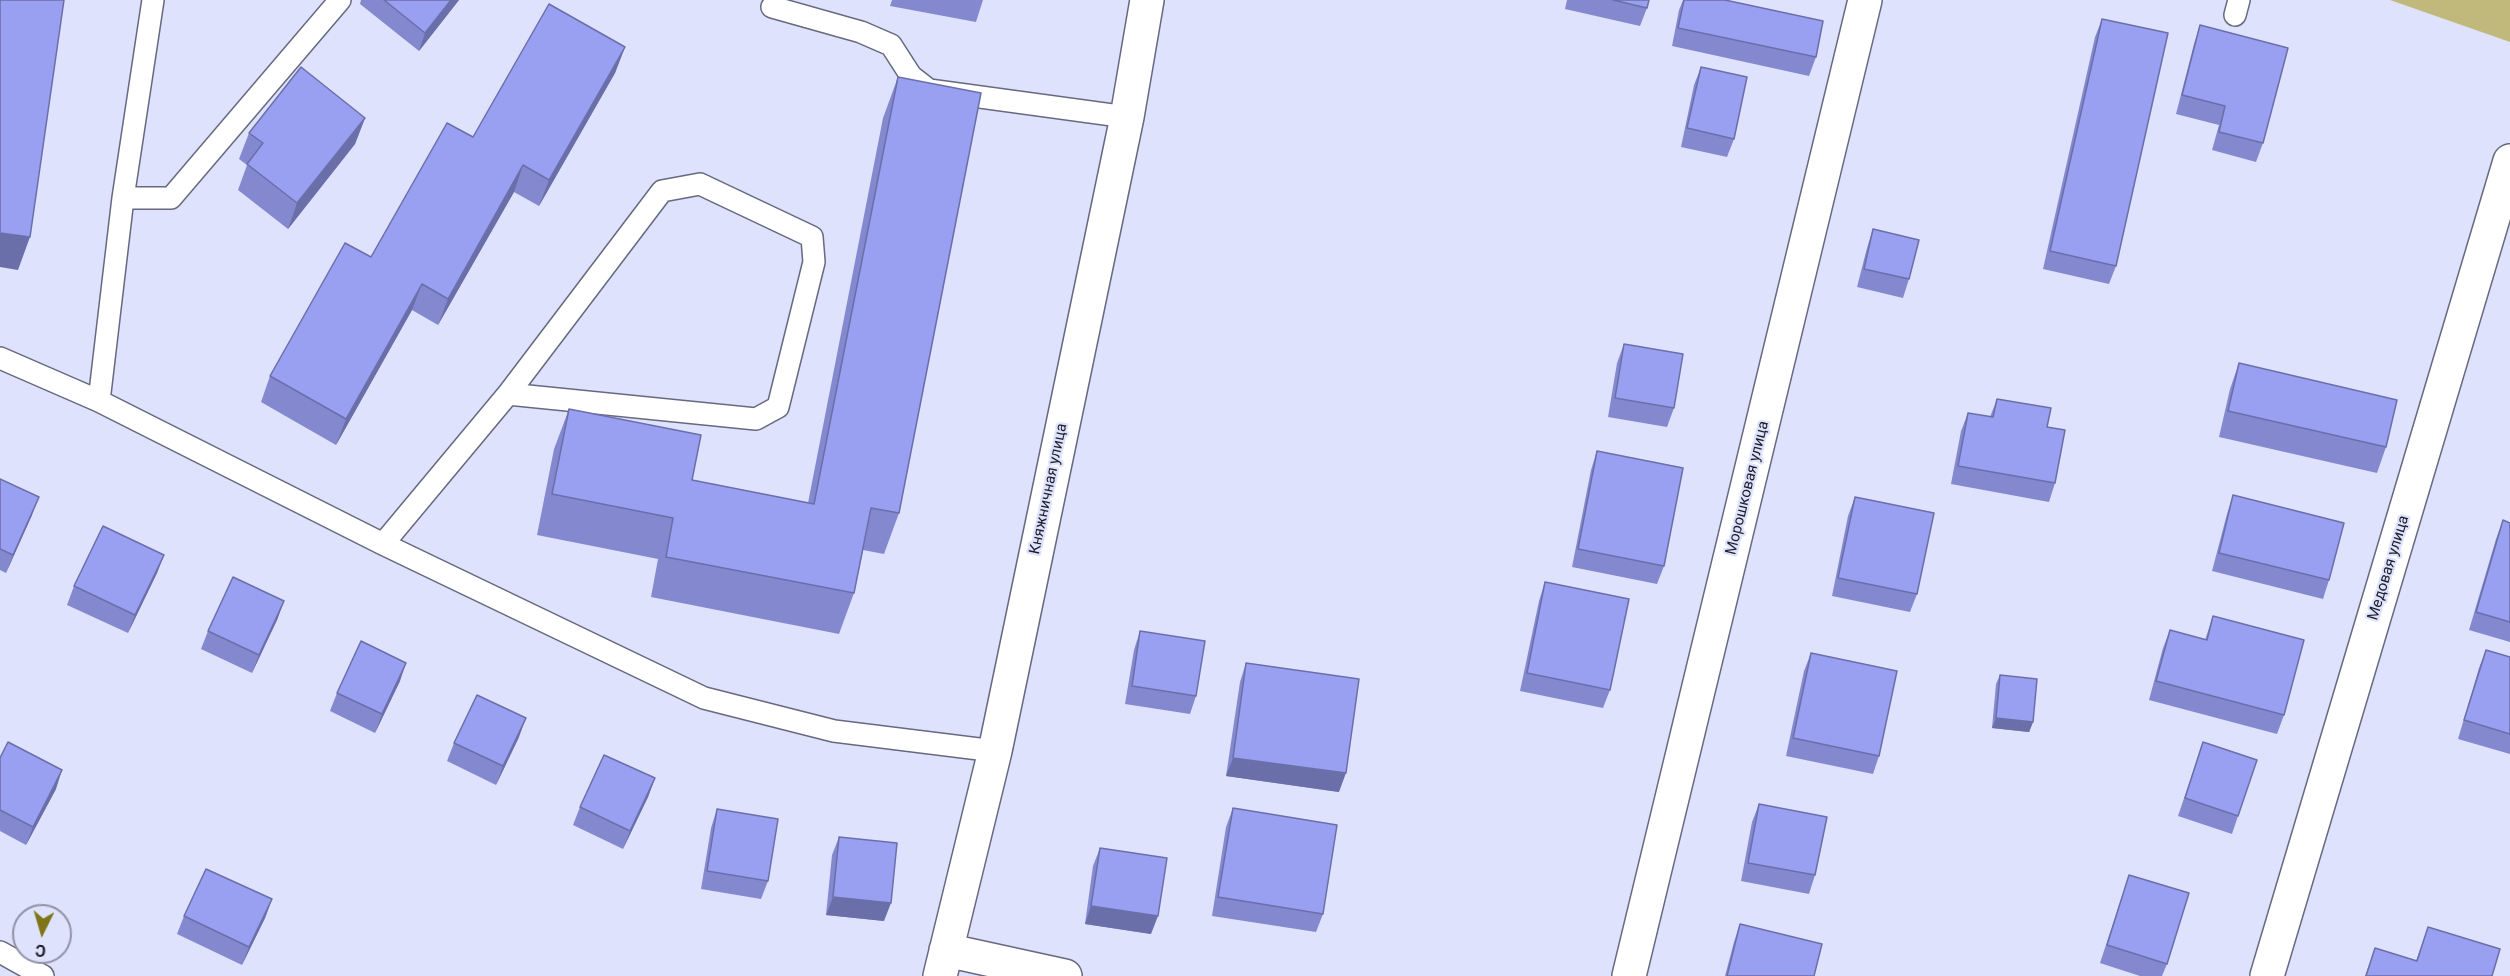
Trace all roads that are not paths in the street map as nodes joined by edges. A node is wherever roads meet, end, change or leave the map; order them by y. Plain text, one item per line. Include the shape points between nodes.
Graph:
1 (153, 0) edge
2 (340, 0) edge
3 (1147, 0) edge
4 (1865, 0) edge
5 (772, 7) dead end
6 (1127, 117) junction
7 (2510, 161) edge
8 (2505, 196) edge
9 (123, 198) junction
10 (0, 358) edge
11 (508, 394) junction
12 (99, 402) junction
13 (383, 544) junction
14 (995, 751) junction
15 (0, 952) edge
16 (943, 963) edge
17 (43, 976) edge
18 (1065, 976) edge
19 (1629, 976) edge
20 (2267, 976) edge

1 - 9 lane
2 - 9 lane via 171,198
3 - 6 street, Княжничная улица
4 - 19 street, Морошковая улица
5 - 6 lane via 861,32 891,45 910,76 929,90
6 - 14 street, Княжничная улица
7 - 8 street, Медовая улица
8 - 20 street, Медовая улица
9 - 12 lane
10 - 12 lane
11 - 11 lane via 662,191 700,184 812,237 814,262 778,407 756,419
11 - 13 lane
12 - 13 lane
13 - 14 lane via 704,698 834,731
14 - 16 street, Княжничная улица
15 - 17 lane
16 - 18 street

